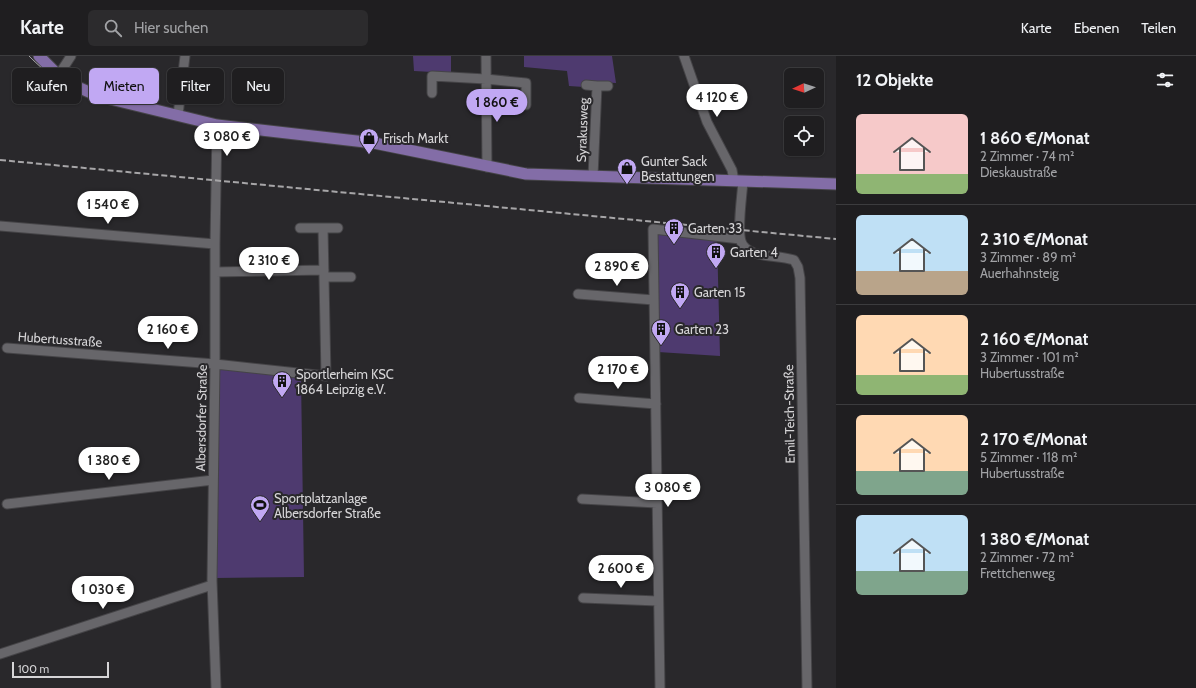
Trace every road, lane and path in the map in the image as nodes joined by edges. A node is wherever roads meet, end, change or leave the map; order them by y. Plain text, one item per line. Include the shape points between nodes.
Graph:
1 (39, 56) edge
2 (72, 56) edge
3 (185, 56) edge
4 (486, 56) edge
5 (684, 56) edge
6 (50, 68) edge
7 (64, 68) edge
8 (486, 79) junction
9 (586, 85) dead end
10 (597, 86) junction
11 (608, 86) dead end
12 (81, 89) edge
13 (432, 93) dead end
14 (526, 105) dead end
15 (178, 115) junction
16 (217, 125) junction
17 (487, 167) junction
18 (593, 176) junction
19 (738, 181) junction
20 (836, 184) edge
21 (0, 226) edge
22 (300, 228) dead end
23 (323, 228) junction
24 (338, 228) dead end
25 (740, 239) junction
26 (215, 244) junction
27 (215, 272) junction
28 (324, 274) junction
29 (351, 276) dead end
30 (578, 294) dead end
31 (654, 300) junction
32 (7, 348) dead end
33 (215, 364) junction
34 (579, 398) dead end
35 (656, 404) junction
36 (213, 480) junction
37 (582, 498) dead end
38 (657, 503) junction
39 (7, 504) dead end
40 (212, 585) junction
41 (583, 598) dead end
42 (658, 601) junction
43 (0, 654) edge
44 (216, 688) edge
45 (660, 688) edge
46 (807, 688) edge

1 - 6 main road
2 - 7 street
3 - 15 street
4 - 8 street
5 - 19 street via 707,122
8 - 13 street via 432,76
8 - 14 street via 526,83
8 - 17 street
9 - 10 street, Syrakusweg
10 - 11 street, Syrakusweg
10 - 18 street, Syrakusweg
12 - 15 main road via 98,96
15 - 16 main road
16 - 17 main road via 374,143
16 - 26 street, Albersdorfer Straße
17 - 18 main road via 526,174
18 - 19 main road
19 - 20 main road
19 - 25 street
21 - 26 street
22 - 23 street
23 - 24 street
23 - 28 street
25 - 31 street via 653,229
25 - 46 street, Emil-Teich-Straße via 746,249 753,253 794,260 800,278
26 - 27 street, Albersdorfer Straße
27 - 28 street
27 - 33 street, Albersdorfer Straße
28 - 29 street
28 - 33 street, Hubertusstraße via 326,376
30 - 31 street
31 - 35 street
32 - 33 street, Hubertusstraße
33 - 36 street, Albersdorfer Straße
34 - 35 street
35 - 38 street
36 - 39 street
36 - 40 street, Albersdorfer Straße
37 - 38 street
38 - 42 street
40 - 43 street
40 - 44 street, Albersdorfer Straße
41 - 42 street
42 - 45 street

